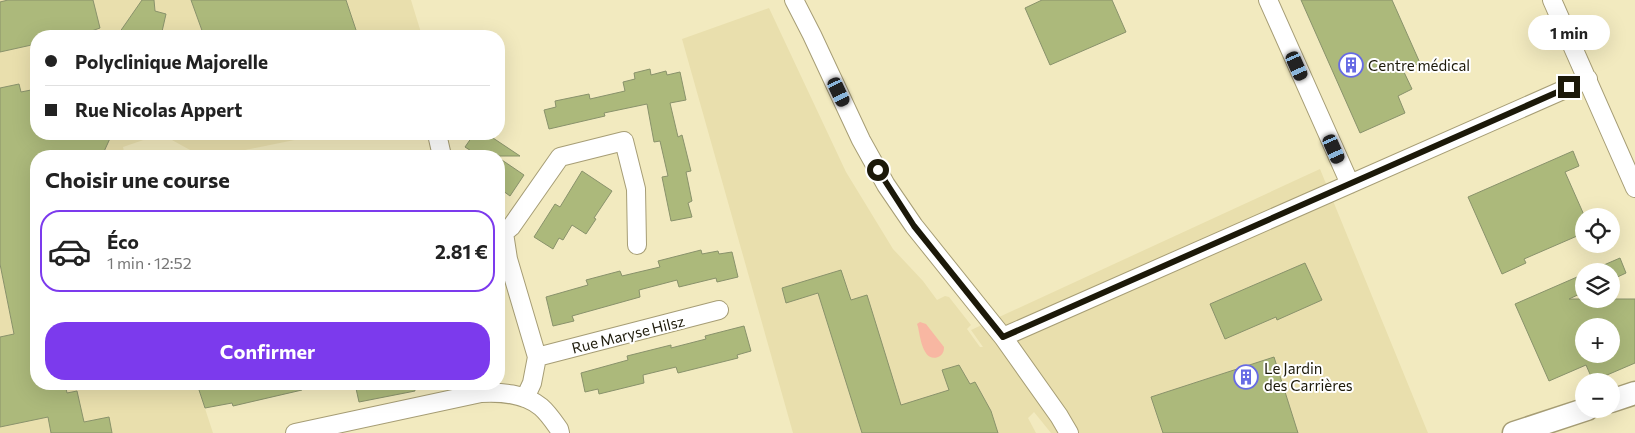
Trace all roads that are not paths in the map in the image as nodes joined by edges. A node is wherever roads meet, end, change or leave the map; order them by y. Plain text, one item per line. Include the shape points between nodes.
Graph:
1 (794, 0) edge
2 (1268, 0) edge
3 (1552, 0) edge
4 (1588, 79) junction
5 (1350, 184) junction
6 (1635, 188) edge
7 (505, 229) edge
8 (637, 245) dead end
9 (505, 263) edge
10 (719, 310) dead end
11 (1003, 337) junction
12 (537, 357) junction
13 (1635, 393) edge
14 (525, 398) junction
15 (1620, 398) edge
16 (1575, 413) edge
17 (295, 433) edge
18 (560, 433) edge
19 (1069, 433) edge
20 (1514, 433) edge

1 - 11 street via 886,185 914,226
2 - 5 street
3 - 4 street
4 - 5 street
4 - 6 street
5 - 11 street
7 - 8 street via 511,227 560,157 624,141 636,189
9 - 12 street
10 - 12 street, Rue Maryse Hilsz
11 - 19 street
12 - 14 street via 532,383
13 - 15 street
14 - 17 street via 502,392 481,393
14 - 18 street via 542,408
16 - 20 street

